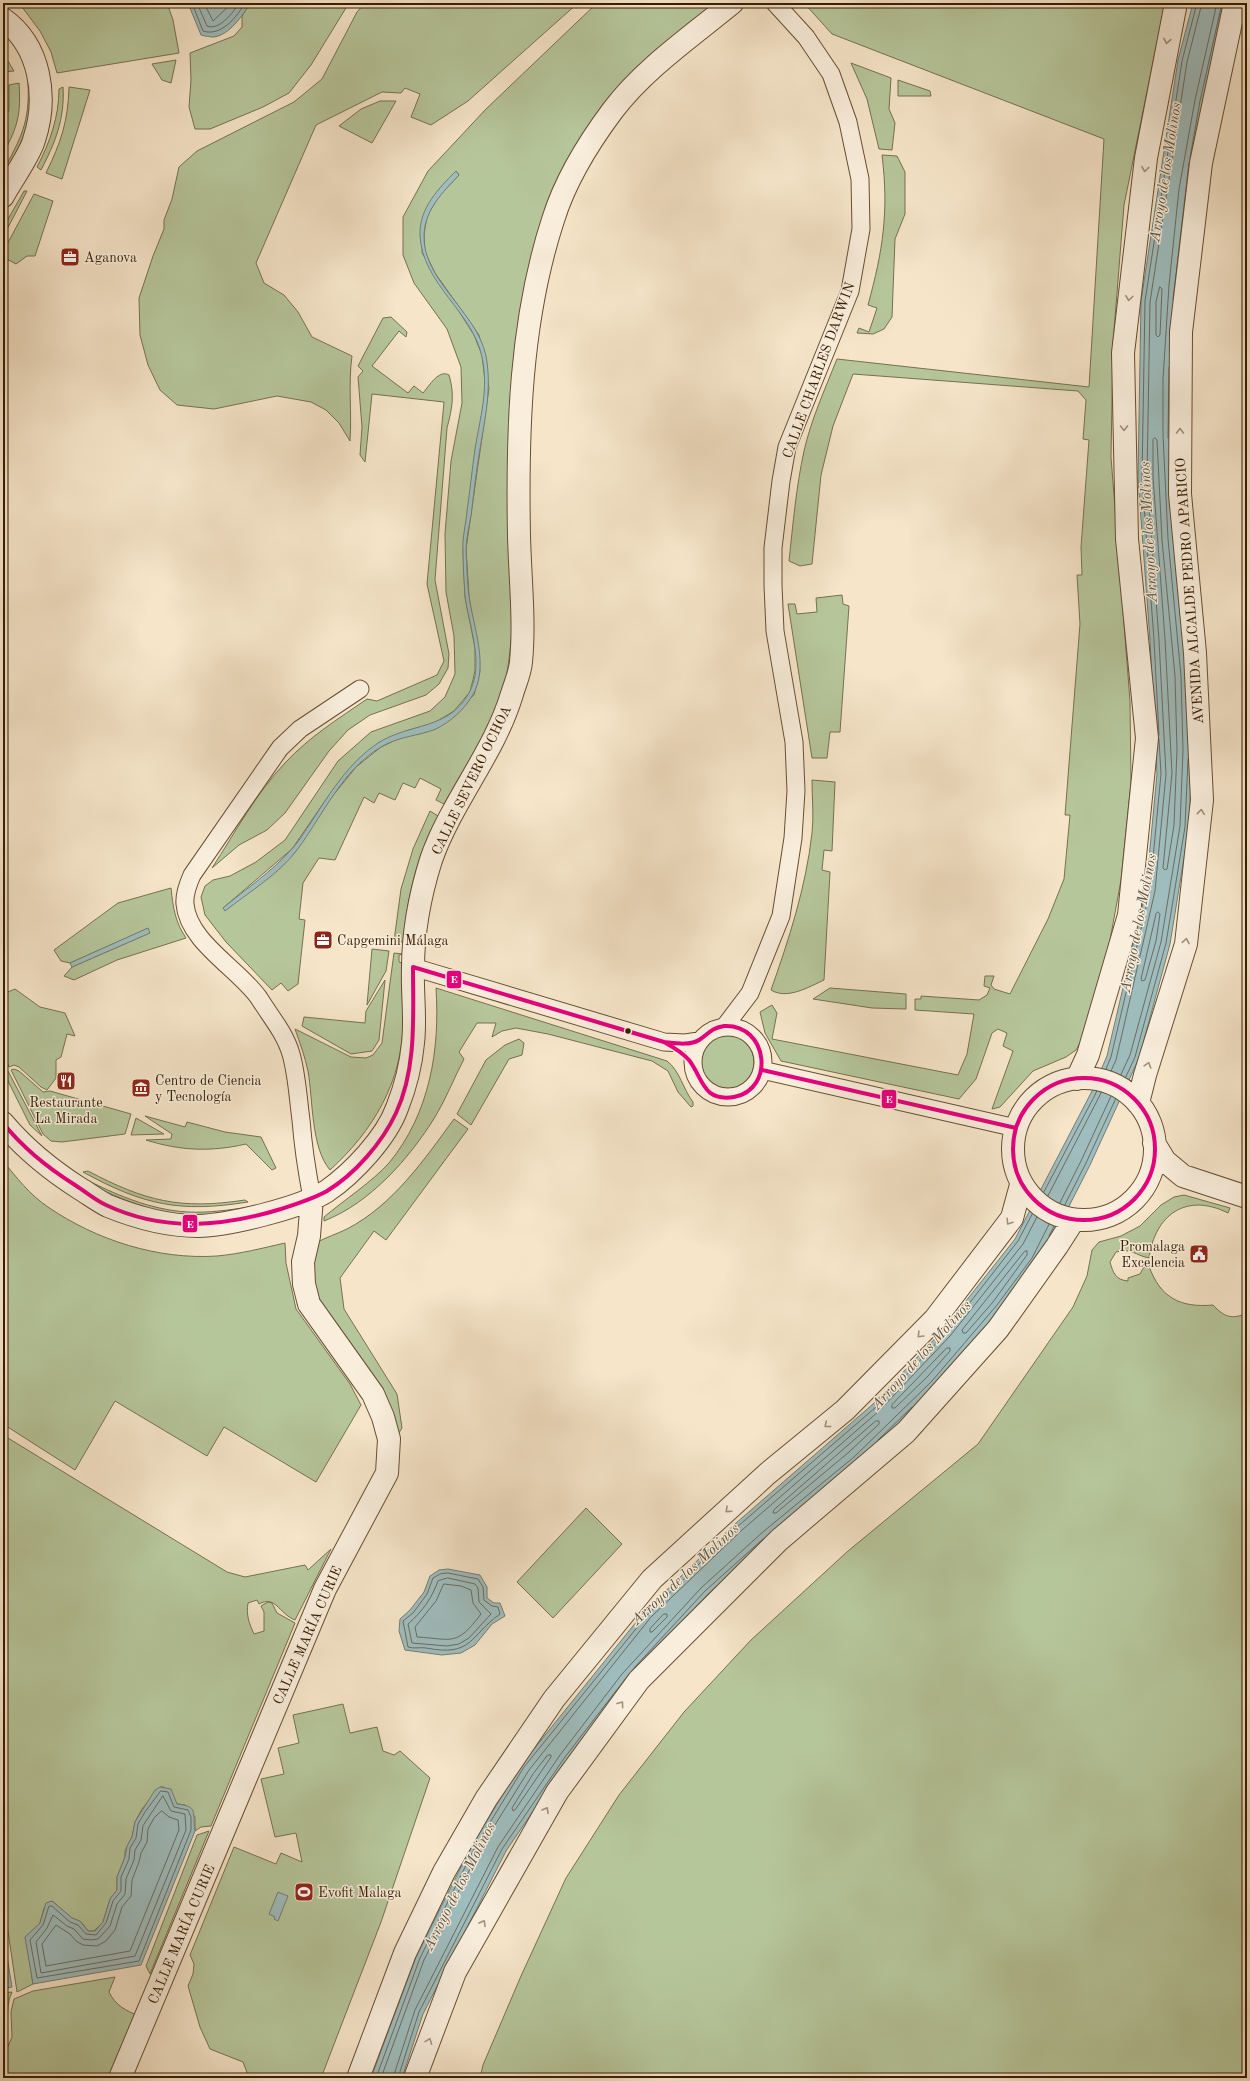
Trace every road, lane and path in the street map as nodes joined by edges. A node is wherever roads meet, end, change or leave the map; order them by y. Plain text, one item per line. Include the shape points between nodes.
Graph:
1 (732, 3) edge
2 (775, 3) edge
3 (1176, 3) edge
4 (1236, 3) edge
5 (4, 20) edge
6 (3, 196) edge
7 (360, 689) dead end
8 (413, 967) junction
9 (750, 993) junction
10 (725, 1026) junction
11 (748, 1033) junction
12 (699, 1041) junction
13 (664, 1042) junction
14 (692, 1065) junction
15 (762, 1070) junction
16 (1077, 1079) junction
17 (1138, 1103) junction
18 (3, 1123) edge
19 (1016, 1128) junction
20 (1154, 1143) junction
21 (1183, 1176) junction
22 (1021, 1185) junction
23 (1142, 1191) junction
24 (1247, 1197) edge
25 (312, 1198) junction
26 (1073, 1220) junction
27 (120, 2078) edge
28 (358, 2078) edge
29 (416, 2078) edge

1 - 8 street, CALLE SEVERO OCHOA via 644,77 614,109 577,166 553,218 539,275 526,348 519,452 521,666 506,714 452,813 432,859 415,928
2 - 9 street, CALLE CHARLES DARWIN via 806,36 831,74 848,122 860,178 861,229 850,291 787,447 780,480 773,548 775,631 794,742 796,791 793,838 780,916
3 -> 16 street via 1146,158 1123,353 1127,539 1147,738 1129,915 1088,1055
17 -> 4 street, AVENIDA ALCALDE PEDRO APARICIO via 1186,944 1202,800 1195,653 1180,494 1181,332 1201,163
5 - 6 street via 23,40 32,55 39,74 41,99 34,140
7 - 25 street via 300,730 280,748 192,875 185,904 190,921 200,938 254,991 281,1032 297,1085
8 - 13 street
8 - 25 street, CALLE SEVERO OCHOA via 414,1041 407,1078 396,1112 366,1156 328,1190
9 - 10 street, CALLE CHARLES DARWIN
9 - 11 street, CALLE CHARLES DARWIN
10 - 11 street via 736,1027
10 - 12 street via 706,1034
11 - 15 street via 758,1043 763,1056
12 - 13 street
12 - 14 street
13 - 14 street
14 - 15 street via 696,1079 705,1090 725,1097 746,1092 756,1083
15 - 19 street
16 - 17 street via 1098,1079 1118,1086
16 - 19 street via 1046,1088 1024,1110
17 - 20 street via 1149,1120
18 - 25 street, CALLE SEVERO OCHOA via 54,1172 106,1205 171,1224 198,1226 229,1223
19 - 22 street via 1013,1136 1014,1165
20 - 21 street via 1165,1161
20 - 23 street via 1153,1167
21 - 23 street via 1156,1181
21 - 24 street
22 - 26 street via 1053,1214
22 -> 28 street via 1012,1218 935,1319 845,1410 767,1474 652,1579 554,1699 486,1799 444,1872 405,1953
23 - 26 street via 1113,1215 1093,1220
25 - 27 street, CALLE MARÍA CURIE via 309,1236 303,1262 304,1284 309,1304 373,1394 384,1417 389,1439 387,1473 325,1589
29 -> 26 street via 459,1965 557,1792 639,1680 779,1540 906,1432 998,1329

